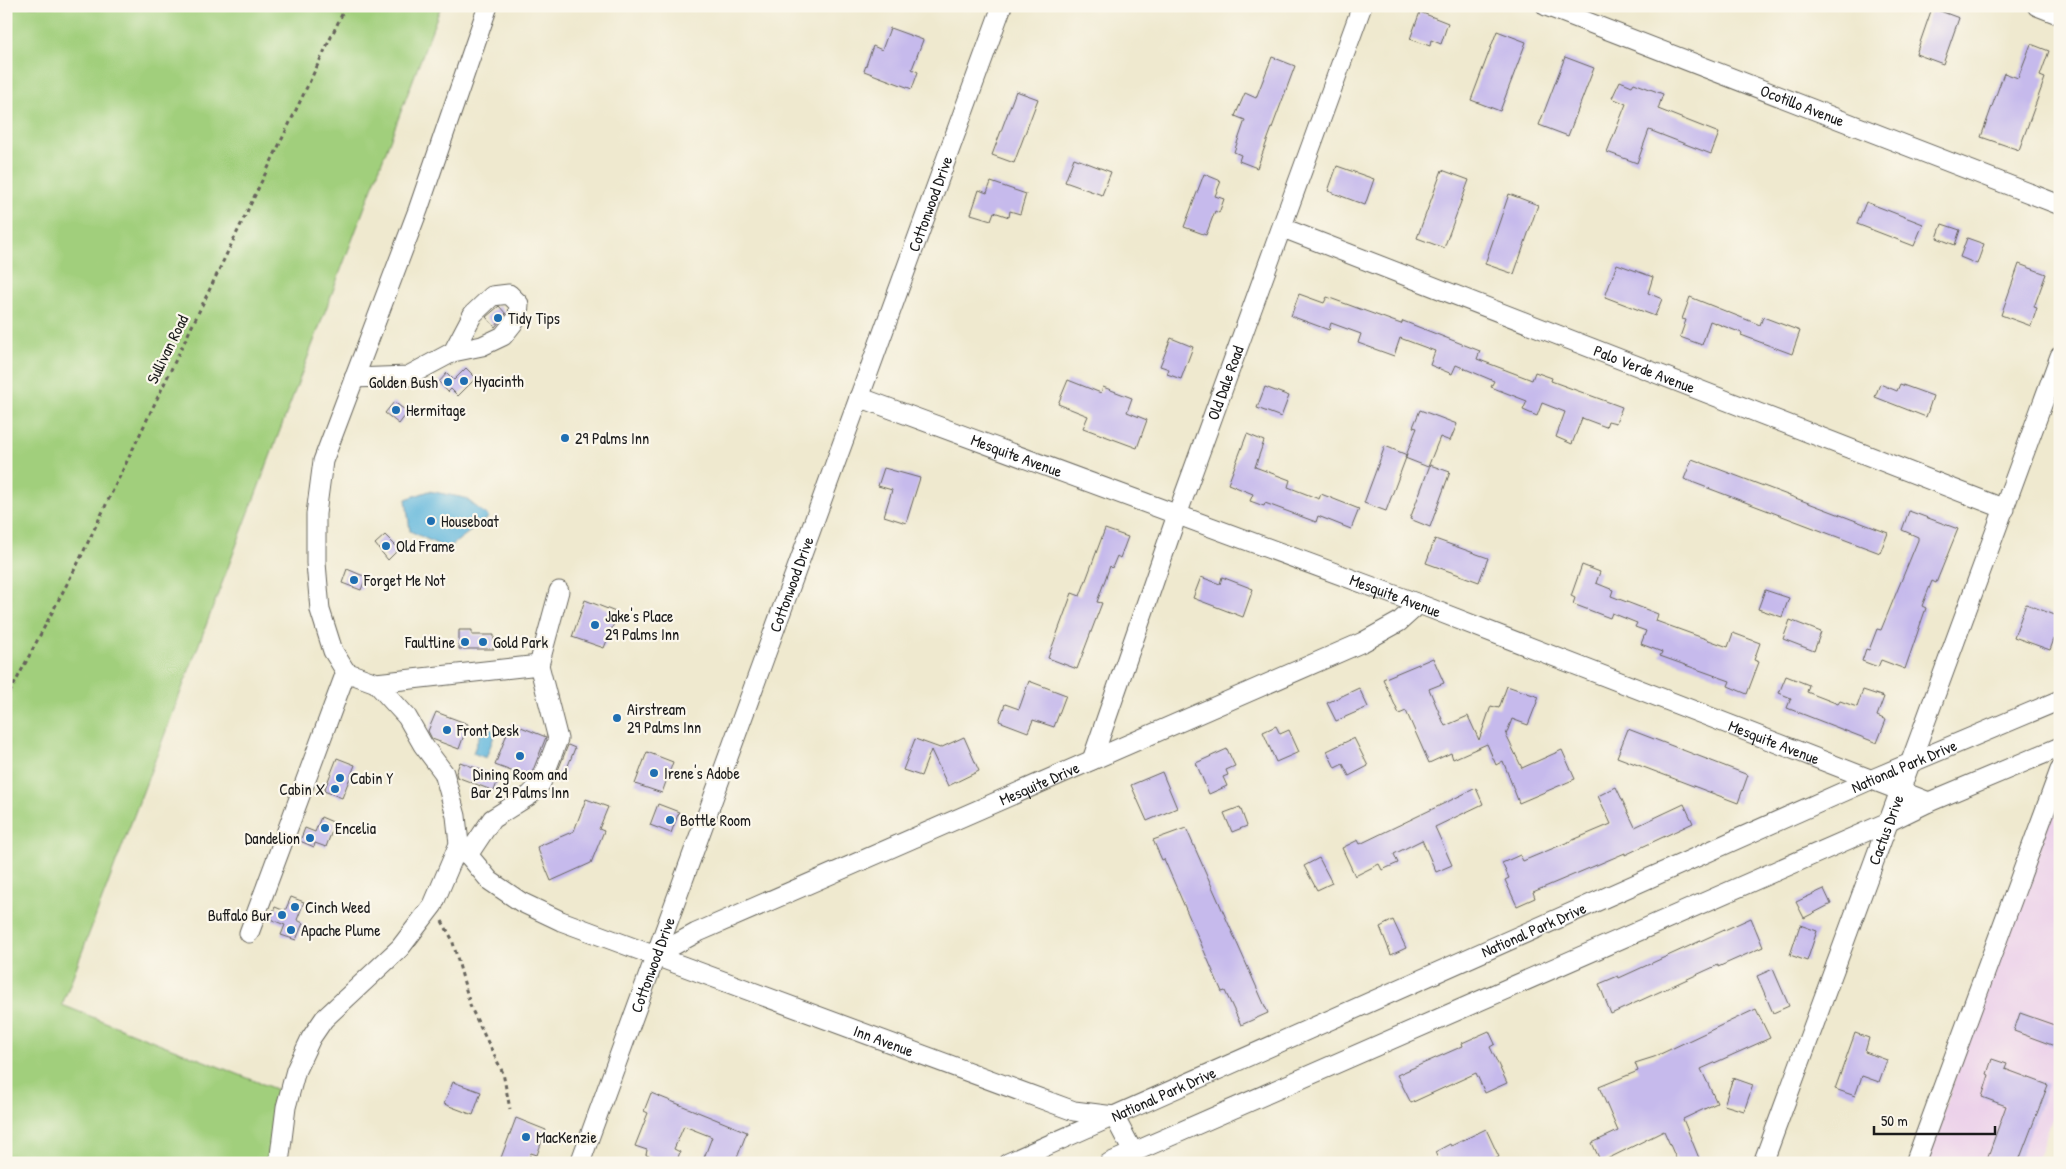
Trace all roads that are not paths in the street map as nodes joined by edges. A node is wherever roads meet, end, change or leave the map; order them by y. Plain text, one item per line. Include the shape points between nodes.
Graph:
1 (488, 6) edge
2 (1002, 6) edge
3 (1362, 6) edge
4 (1546, 6) edge
5 (2037, 6) edge
6 (2060, 15) edge
7 (2060, 205) edge
8 (1283, 228) junction
9 (453, 352) dead end
10 (2060, 356) edge
11 (354, 378) junction
12 (859, 397) junction
13 (2005, 509) junction
14 (1177, 515) junction
15 (559, 591) dead end
16 (1419, 604) junction
17 (539, 665) junction
18 (346, 672) junction
19 (376, 683) junction
20 (2060, 700) edge
21 (2060, 747) edge
22 (1092, 760) junction
23 (1909, 765) junction
24 (2060, 770) edge
25 (1870, 780) junction
26 (1900, 790) junction
27 (1929, 802) junction
28 (1888, 822) junction
29 (464, 850) junction
30 (249, 933) dead end
31 (656, 955) junction
32 (1114, 1116) junction
33 (1133, 1152) junction
34 (279, 1163) edge
35 (580, 1163) edge
36 (1008, 1163) edge
37 (1109, 1163) edge
38 (1763, 1163) edge
39 (1915, 1163) edge

1 - 11 street via 418,210
2 - 12 street, Cottonwood Drive
3 - 8 street, Old Dale Road
4 - 7 street, Ocotillo Avenue
5 - 6 street
8 - 13 street, Palo Verde Avenue
8 - 14 street, Old Dale Road
9 - 11 street via 408,376
10 - 13 street, Cactus Drive
11 - 18 street via 323,461 316,514 320,610 333,651
12 - 14 street, Mesquite Avenue
12 - 31 street, Cottonwood Drive
13 - 23 street, Cactus Drive
14 - 16 street, Mesquite Avenue
14 - 22 street, Old Dale Road
15 - 17 street
16 - 22 street, Mesquite Drive via 1399,622 1363,642
16 - 25 street, Mesquite Avenue
17 - 19 street
17 - 29 street via 558,739 541,783 530,795 492,819
18 - 19 street
18 - 30 street
19 - 29 street via 407,717 444,773
20 - 23 street, National Park Drive
21 - 27 street
22 - 31 street, Mesquite Drive via 696,932
23 - 25 street, National Park Drive
23 - 26 street, Cactus Drive
24 - 39 street
25 - 26 street, Mesquite Avenue
25 - 32 street, National Park Drive
26 - 27 street, Mesquite Avenue
26 - 28 street, Cactus Drive
27 - 28 street
28 - 33 street
28 - 38 street, Cactus Drive
29 - 31 street, Inn Avenue via 490,881 521,902 561,921
29 - 34 street via 433,905 400,948 324,1018 311,1038 296,1070 286,1107
31 - 32 street, Inn Avenue via 1074,1111
31 - 35 street, Cottonwood Drive
32 - 33 street
32 - 36 street, National Park Drive
33 - 37 street

